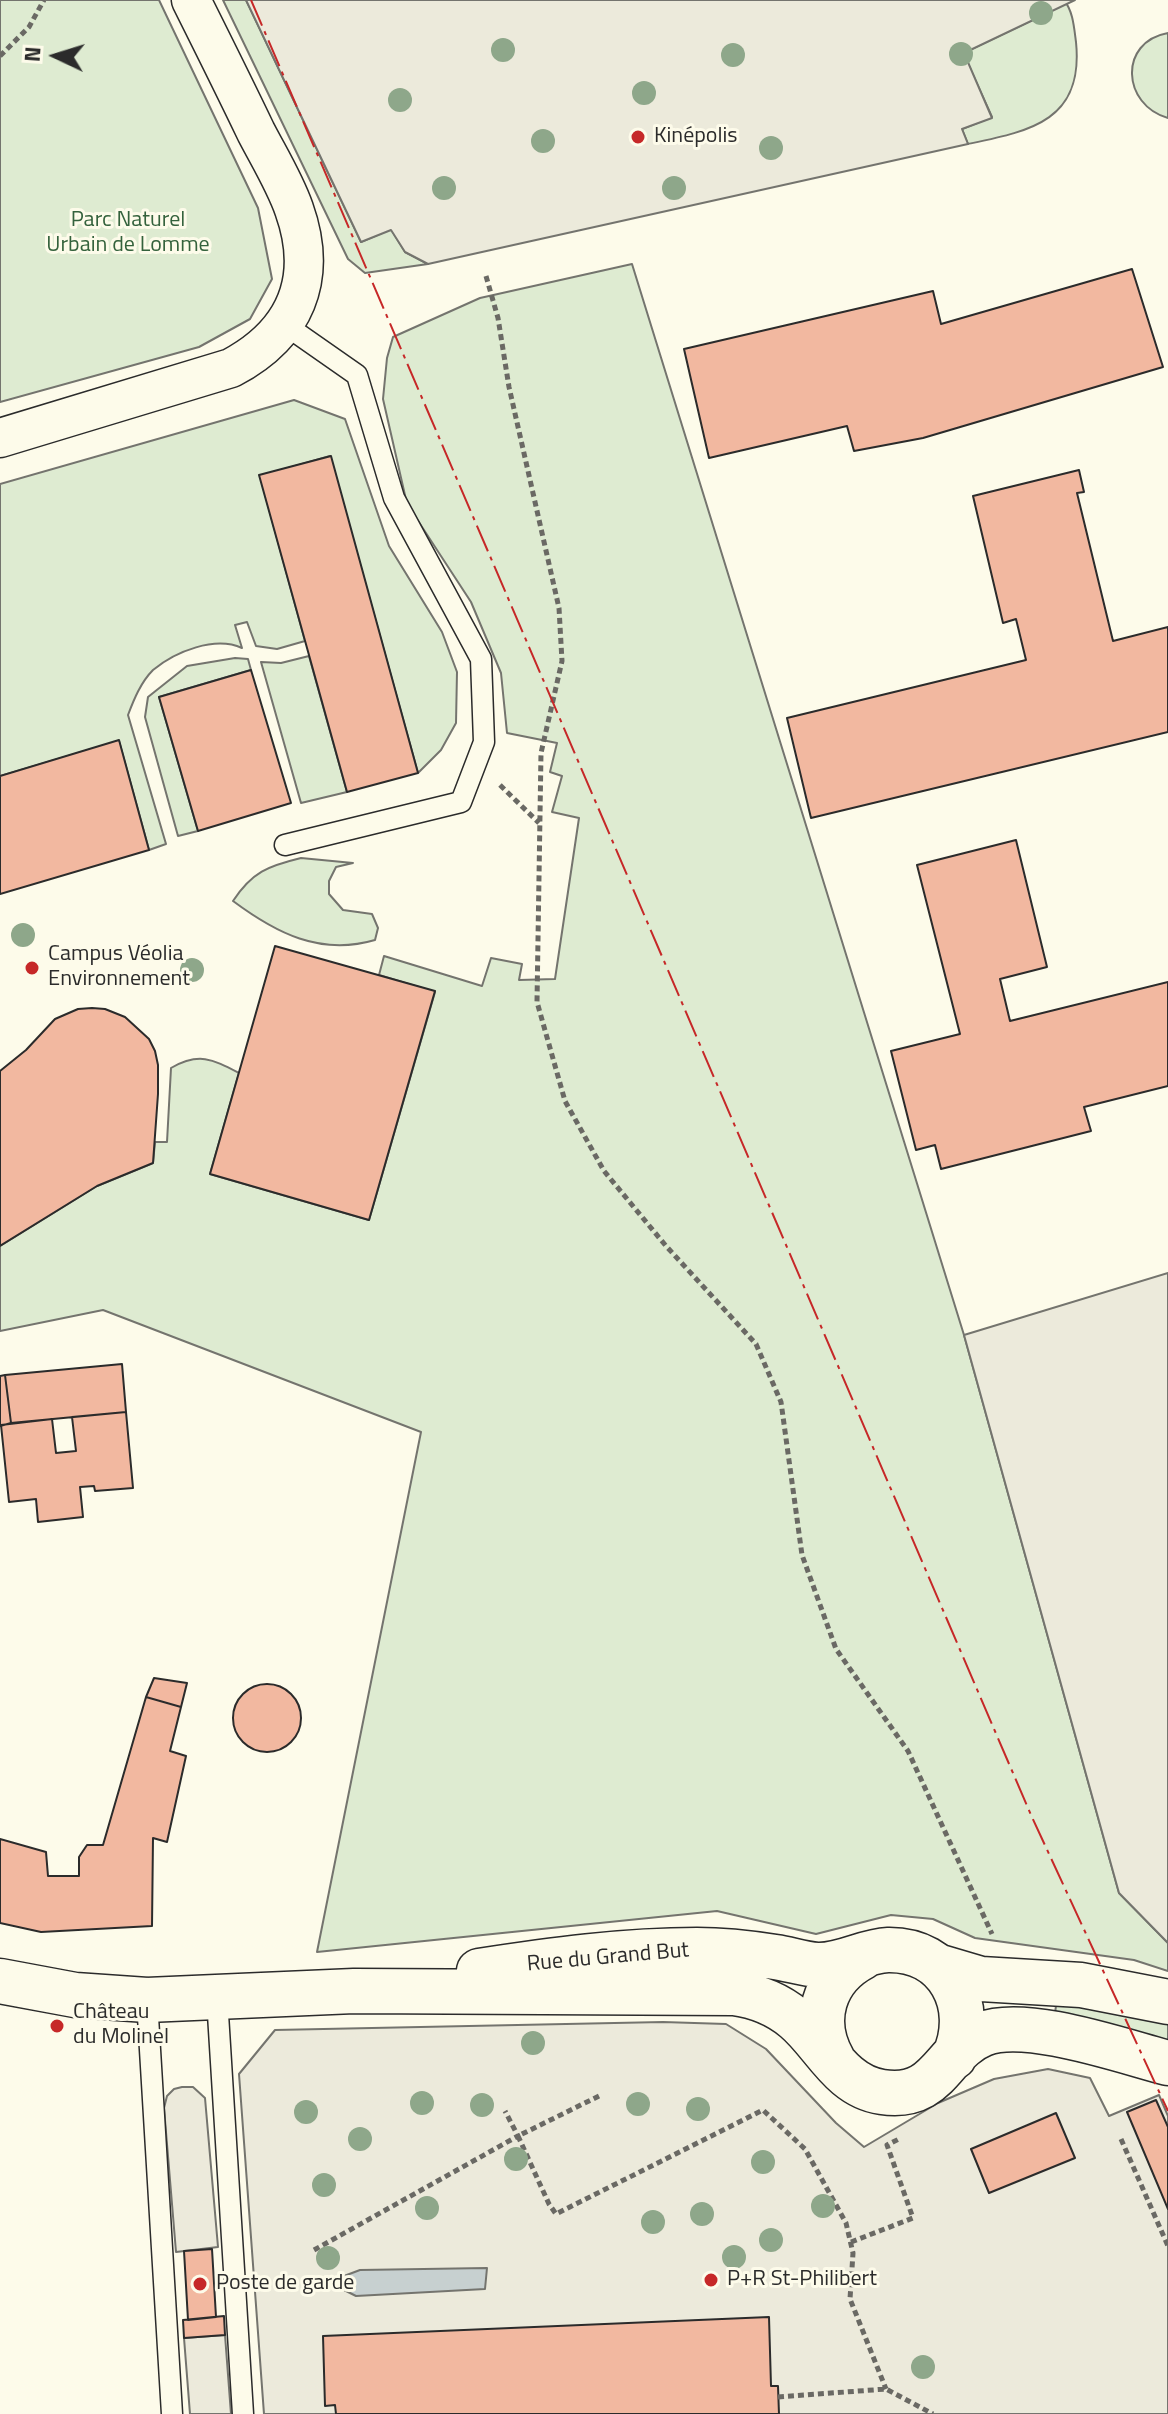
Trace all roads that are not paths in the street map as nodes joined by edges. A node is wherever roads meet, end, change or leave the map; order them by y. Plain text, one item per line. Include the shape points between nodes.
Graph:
1 (191, 0) edge
2 (284, 324) junction
3 (0, 438) edge
4 (285, 845) dead end
5 (863, 1957) junction
6 (937, 1966) junction
7 (0, 1981) edge
8 (354, 1991) junction
9 (217, 1998) junction
10 (147, 2000) junction
11 (1168, 2002) edge
12 (954, 2057) junction
13 (833, 2060) junction
14 (1168, 2063) edge
15 (172, 2414) edge
16 (243, 2414) edge

1 - 2 street via 294,208 303,282
2 - 3 street via 250,358 231,368
2 - 4 lane via 357,375 394,498 481,659 484,742 461,802
5 - 6 main road, Rue du Grand But via 901,1951
5 - 8 main road, Rue du Grand But via 822,1965 737,1952 649,1952 535,1963
5 - 13 main road via 838,1975 824,2002 822,2032
6 - 11 main road, Rue du Grand But via 981,1979 1081,1985
6 - 12 main road via 951,1981 962,2009 963,2029
7 - 10 main road, Rue du Grand But via 75,1995
8 - 9 main road, Rue du Grand But
8 - 13 main road, Rue du Grand But via 746,1995 796,2020
9 - 10 main road, Rue du Grand But
9 - 16 lane
10 - 15 lane
12 - 13 main road, Rue du Grand But via 924,2085 894,2093 855,2082
12 - 14 main road, Rue du Grand But via 981,2035 1014,2028

